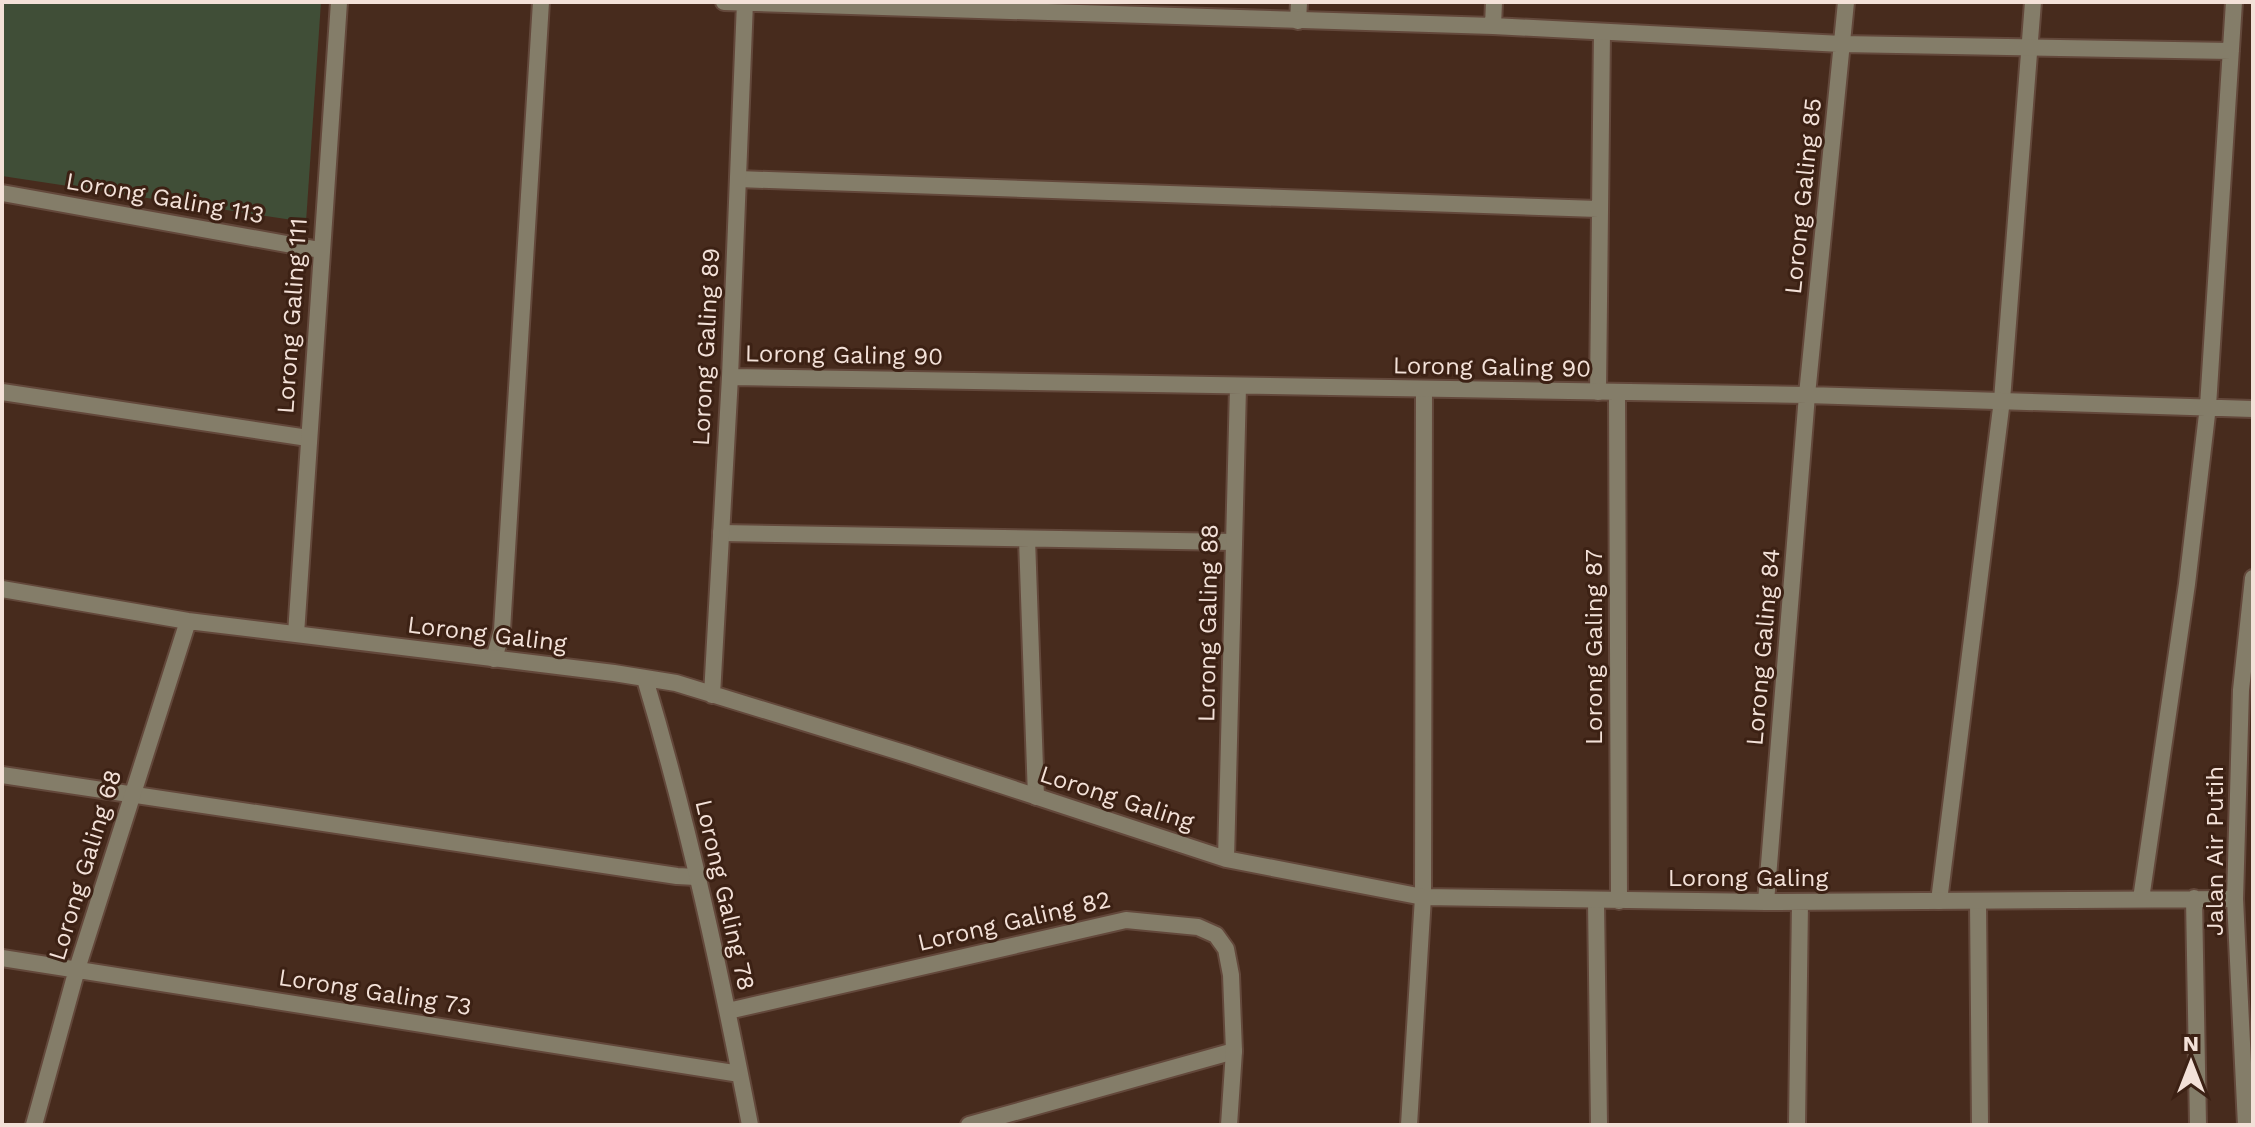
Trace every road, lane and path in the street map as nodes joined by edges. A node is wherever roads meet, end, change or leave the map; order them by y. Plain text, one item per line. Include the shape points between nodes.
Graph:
1 (339, 2) edge
2 (541, 2) edge
3 (724, 2) edge
4 (744, 2) edge
5 (1299, 2) edge
6 (1494, 2) edge
7 (1846, 2) edge
8 (2033, 2) edge
9 (2234, 2) edge
10 (932, 5) edge
11 (1117, 8) edge
12 (1298, 21) junction
13 (1493, 26) junction
14 (1602, 32) junction
15 (1842, 44) junction
16 (2031, 46) junction
17 (2231, 51) junction
18 (738, 179) junction
19 (2, 193) edge
20 (1598, 209) junction
21 (320, 250) junction
22 (730, 377) junction
23 (1238, 387) junction
24 (1424, 390) junction
25 (2, 392) edge
26 (1598, 392) junction
27 (1617, 392) junction
28 (1807, 395) junction
29 (2002, 400) junction
30 (2208, 406) junction
31 (2253, 409) edge
32 (308, 438) junction
33 (721, 533) junction
34 (1027, 539) junction
35 (1234, 542) junction
36 (2253, 578) edge
37 (2, 589) edge
38 (188, 621) junction
39 (296, 634) junction
40 (494, 659) junction
41 (645, 679) junction
42 (712, 695) junction
43 (2, 775) edge
44 (132, 794) junction
45 (1036, 797) junction
46 (1226, 859) junction
47 (696, 877) junction
48 (1423, 897) junction
49 (2194, 898) junction
50 (2141, 899) junction
51 (2235, 899) junction
52 (1596, 901) junction
53 (1619, 901) junction
54 (1939, 901) junction
55 (1978, 901) junction
56 (1766, 902) junction
57 (1800, 902) junction
58 (2, 958) edge
59 (77, 969) junction
60 (728, 1011) junction
61 (1234, 1051) junction
62 (740, 1074) junction
63 (34, 1125) edge
64 (750, 1125) edge
65 (969, 1125) edge
66 (1229, 1125) edge
67 (1409, 1125) edge
68 (1599, 1125) edge
69 (1797, 1125) edge
70 (1980, 1125) edge
71 (2198, 1125) edge
72 (2246, 1125) edge

1 - 21 street, Lorong Galing 111
2 - 40 street via 502,630
3 - 4 street
4 - 10 street
4 - 18 street, Lorong Galing 89
5 - 12 street
6 - 13 street
7 - 15 street, Lorong Galing 85
8 - 16 street
9 - 17 street
10 - 11 street
11 - 12 street
12 - 13 street
13 - 14 street
14 - 15 street
14 - 20 street
15 - 16 street
15 - 28 street, Lorong Galing 85
16 - 17 street
16 - 29 street
17 - 30 street
18 - 20 street
18 - 22 street, Lorong Galing 89
19 - 21 street, Lorong Galing 113
20 - 26 street
21 - 32 street, Lorong Galing 111
22 - 23 street, Lorong Galing 90
22 - 33 street, Lorong Galing 89
23 - 24 street, Lorong Galing 90
23 - 35 street, Lorong Galing 88
24 - 26 street, Lorong Galing 90
24 - 48 street
25 - 32 street
26 - 27 street, Lorong Galing 90
27 - 28 street, Lorong Galing 90
27 - 53 street, Lorong Galing 87
28 - 29 street, Lorong Galing 90
28 - 56 street, Lorong Galing 84
29 - 30 street, Lorong Galing 90
29 - 54 street
30 - 31 street, Lorong Galing 90
30 - 50 street
32 - 39 street, Lorong Galing 111
33 - 34 street
33 - 42 street, Lorong Galing 89
34 - 35 street
34 - 45 street
35 - 46 street, Lorong Galing 88
36 - 51 street, Jalan Air Putih via 2241,690
37 - 38 street, Lorong Galing
38 - 39 street, Lorong Galing
38 - 44 street, Lorong Galing 68
39 - 40 street, Lorong Galing
40 - 41 street, Lorong Galing
41 - 42 street, Lorong Galing
41 - 47 street, Lorong Galing 78
42 - 45 street, Lorong Galing
43 - 44 street
44 - 47 street
44 - 59 street, Lorong Galing 68
45 - 46 street, Lorong Galing
46 - 48 street, Lorong Galing
47 - 60 street, Lorong Galing 78
48 - 52 street, Lorong Galing
48 - 67 street
49 - 50 street, Lorong Galing
49 - 51 street, Lorong Galing
49 - 71 street
50 - 55 street, Lorong Galing
51 - 72 street, Jalan Air Putih
52 - 53 street, Lorong Galing
52 - 68 street
53 - 56 street, Lorong Galing
54 - 55 street, Lorong Galing
54 - 57 street, Lorong Galing
55 - 70 street
56 - 57 street, Lorong Galing
57 - 69 street
58 - 59 street, Lorong Galing 73
59 - 62 street, Lorong Galing 73
59 - 63 street, Lorong Galing 68
60 - 61 street, Lorong Galing 82 via 1126,920 1152,921 1198,927 1216,935 1226,949
60 - 62 street, Lorong Galing 78
61 - 65 street
61 - 66 street, Lorong Galing 82
62 - 64 street, Lorong Galing 78

